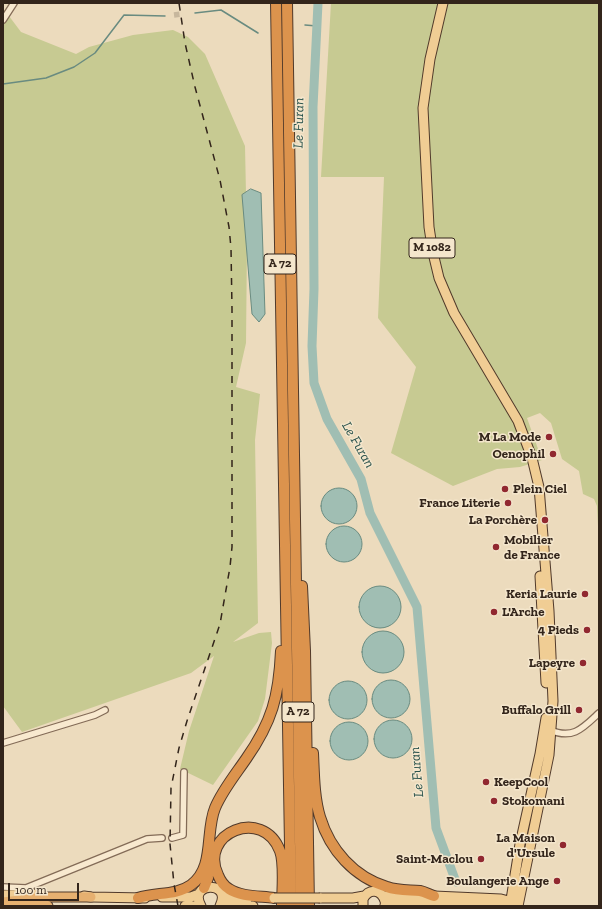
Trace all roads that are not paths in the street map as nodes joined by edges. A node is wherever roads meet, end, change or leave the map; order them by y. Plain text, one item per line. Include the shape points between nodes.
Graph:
1 (14, 3) edge
2 (276, 3) edge
3 (287, 3) edge
4 (443, 3) edge
5 (3, 20) edge
6 (295, 517) junction
7 (287, 618) junction
8 (305, 651) junction
9 (105, 710) dead end
10 (599, 713) edge
11 (548, 728) junction
12 (3, 743) edge
13 (541, 770) junction
14 (184, 772) dead end
15 (162, 838) dead end
16 (172, 838) dead end
17 (206, 861) junction
18 (514, 877) junction
19 (3, 887) edge
20 (202, 891) junction
21 (222, 894) junction
22 (3, 895) edge
23 (434, 896) junction
24 (91, 897) junction
25 (138, 898) junction
26 (274, 898) junction
27 (364, 901) edge
28 (3, 902) edge
29 (384, 902) edge
30 (515, 903) edge
31 (7, 906) edge
32 (48, 906) edge
33 (185, 906) edge
34 (200, 906) edge
35 (222, 906) edge
36 (253, 906) edge
37 (282, 906) edge
38 (291, 906) edge
39 (301, 906) edge
40 (309, 906) edge

1 - 5 street
2 - 7 highway, A 72
3 - 6 highway, A 72
4 - 11 main road, M 1082 via 431,53 424,108 428,212 433,253 439,278 451,307 518,421 535,470
6 - 8 highway via 300,532
6 - 39 highway, A 72
7 - 17 highway via 281,628 278,688 269,720 214,809
7 - 38 highway, A 72
8 - 23 highway via 316,797 328,839 347,862 364,877 394,889 420,891
8 - 40 highway
9 - 12 street
10 - 11 street via 577,732 568,734
11 - 13 main road, M 1082
13 - 18 main road, M 1082
13 - 30 main road, M 1082
14 - 16 street via 183,835
15 - 19 street via 147,839 26,888
17 - 20 highway via 208,878
17 - 25 highway via 201,874 192,885 179,891 149,894
18 - 30 main road, M 1082
18 - 30 main road via 508,891
20 - 21 main road via 211,886
20 - 25 main road via 191,897
20 - 34 main road
21 - 26 main road via 240,898
21 - 35 main road
22 - 24 main road via 77,894
23 - 29 main road
23 - 30 main road
24 - 25 main road
24 - 28 highway via 46,897
26 - 27 main road, bridge via 353,898
26 - 37 highway via 240,894 229,889 220,880 214,857 216,848 228,833 238,828 250,827 270,835 276,843 282,862
27 - 29 main road via 369,892 374,891 381,893
29 - 30 main road
31 - 32 highway
33 - 34 main road
35 - 36 main road

